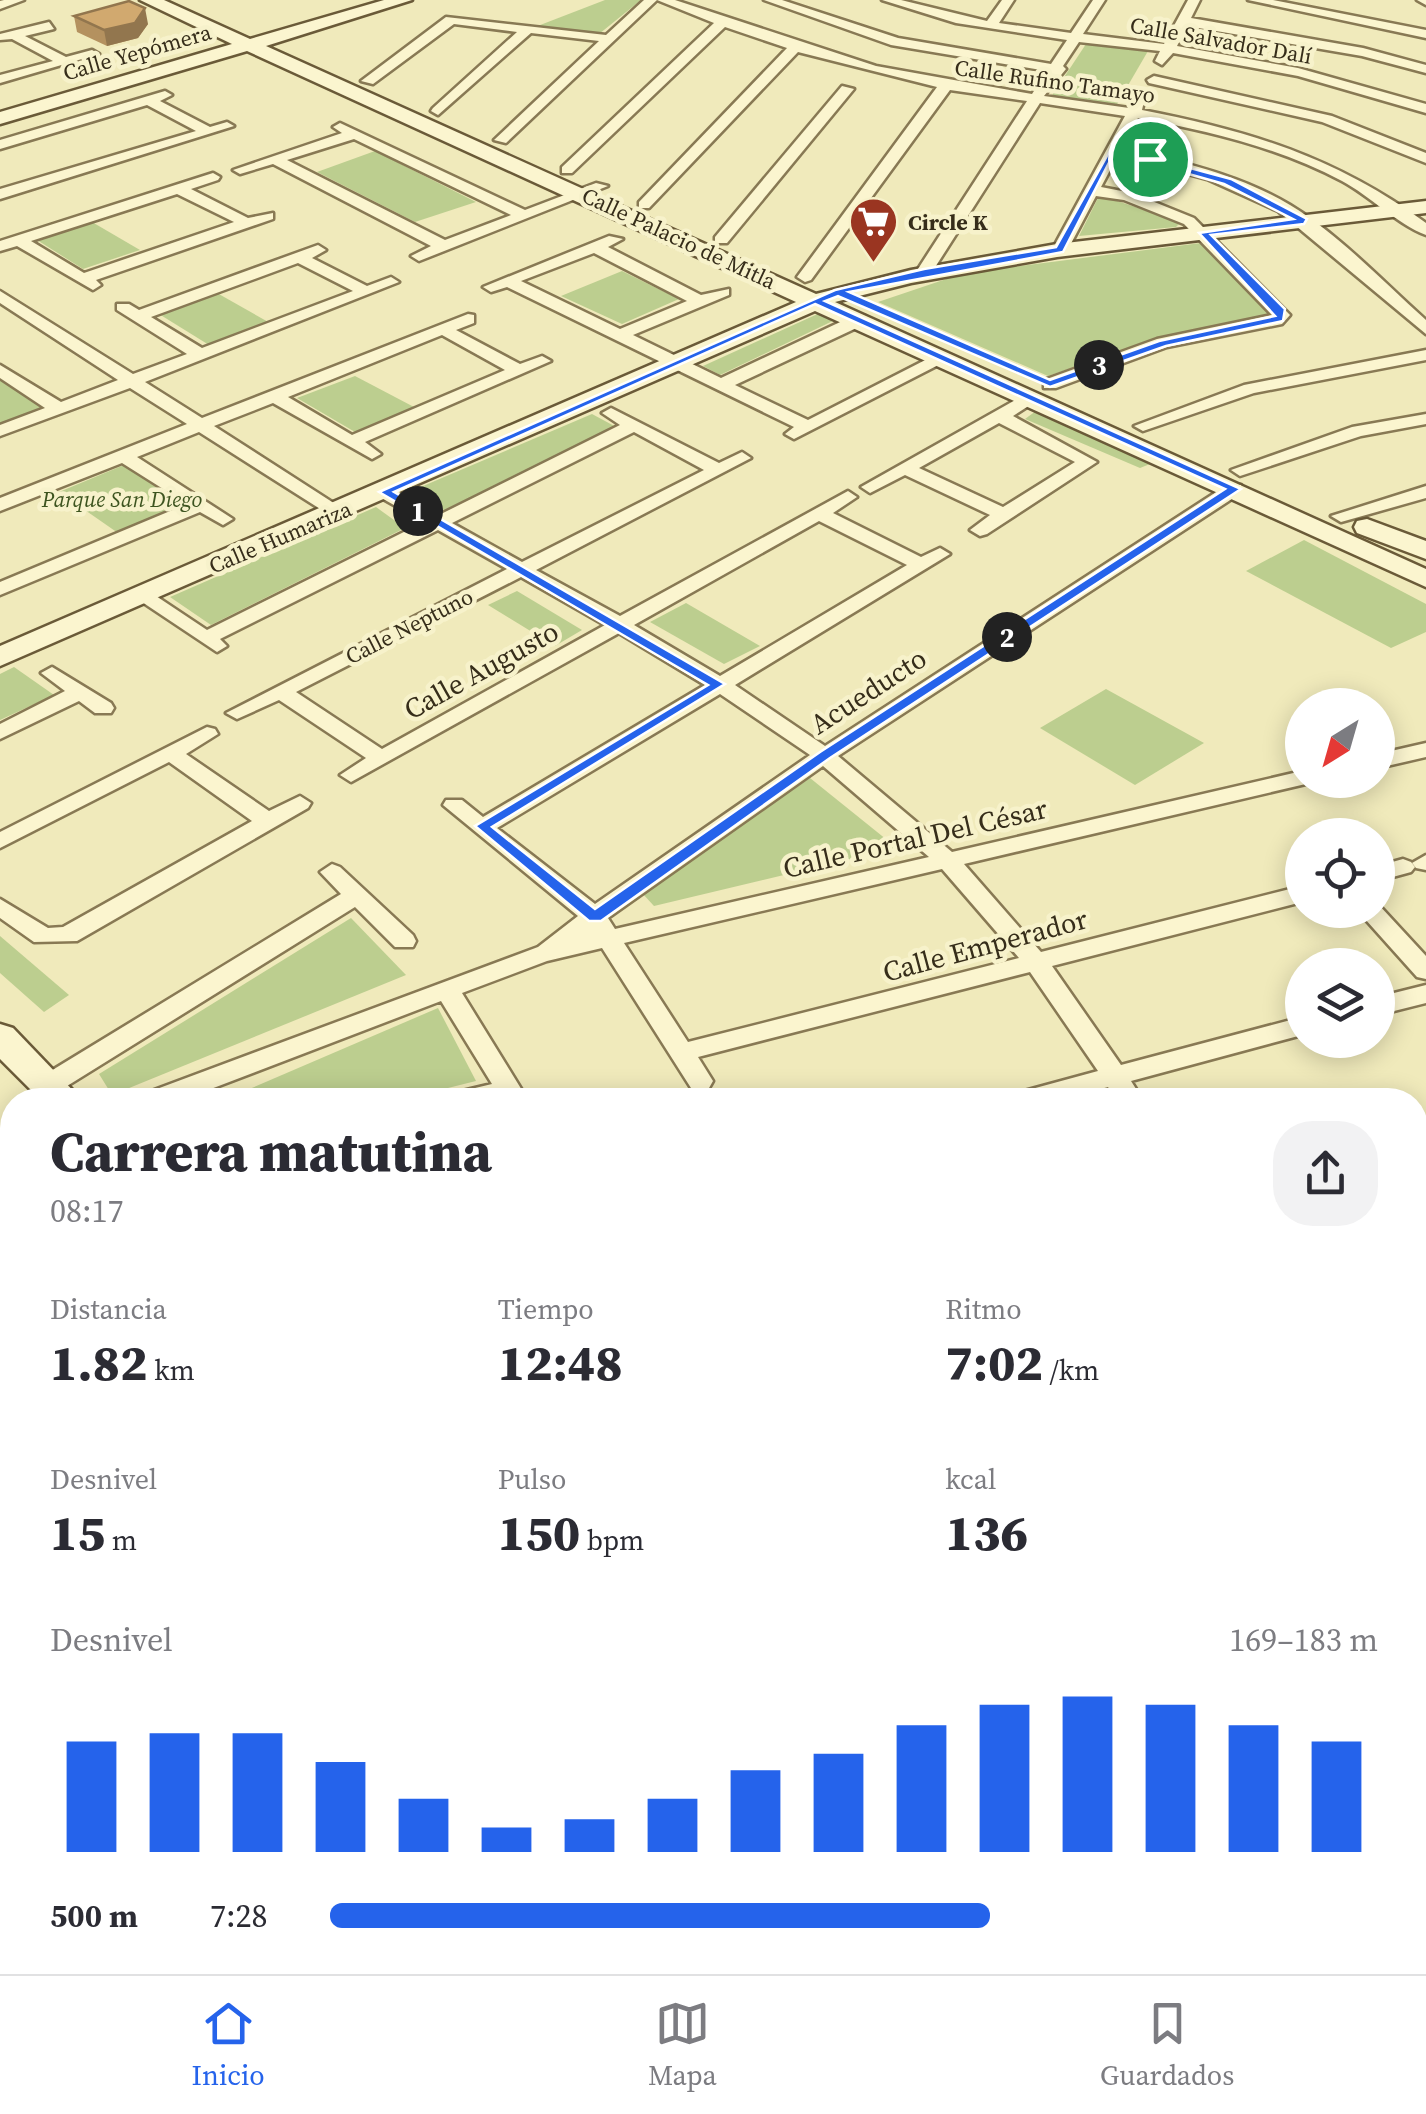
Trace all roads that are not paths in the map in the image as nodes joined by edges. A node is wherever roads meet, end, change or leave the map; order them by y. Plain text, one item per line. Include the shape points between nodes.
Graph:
1 (18, 0) edge
2 (149, 0) edge
3 (181, 0) edge
4 (363, 0) edge
5 (652, 0) edge
6 (663, 0) edge
7 (770, 0) edge
8 (888, 0) edge
9 (1008, 0) edge
10 (1100, 0) edge
11 (1194, 0) edge
12 (1254, 0) edge
13 (389, 1) edge
14 (0, 5) edge
15 (1183, 20) junction
16 (722, 22) junction
17 (49, 26) dead end
18 (990, 26) junction
19 (529, 28) junction
20 (1426, 34) edge
21 (7, 37) edge
22 (1075, 37) junction
23 (256, 38) junction
24 (611, 39) junction
25 (795, 48) junction
26 (1167, 48) junction
27 (92, 54) dead end
28 (64, 62) junction
29 (1059, 69) junction
30 (1426, 70) edge
31 (0, 79) edge
32 (1154, 80) junction
33 (368, 81) junction
34 (946, 85) junction
35 (847, 89) dead end
36 (165, 95) dead end
37 (1036, 98) junction
38 (148, 100) junction
39 (0, 106) edge
40 (1426, 109) edge
41 (438, 111) junction
42 (1132, 111) junction
43 (0, 118) edge
44 (228, 126) dead end
45 (209, 132) junction
46 (500, 140) junction
47 (0, 145) edge
48 (1112, 150) junction
49 (1426, 159) edge
50 (274, 160) junction
51 (240, 170) dead end
52 (567, 170) junction
53 (213, 178) dead end
54 (177, 188) junction
55 (592, 189) junction
56 (1089, 190) junction
57 (0, 194) edge
58 (644, 205) junction
59 (1426, 207) edge
60 (1402, 210) junction
61 (523, 215) junction
62 (268, 216) dead end
63 (1304, 221) junction
64 (248, 223) junction
65 (1426, 230) edge
66 (1204, 233) junction
67 (18, 240) junction
68 (615, 240) dead end
69 (721, 240) junction
70 (0, 246) edge
71 (444, 246) junction
72 (595, 247) junction
73 (318, 250) dead end
74 (1060, 250) junction
75 (299, 256) junction
76 (420, 256) dead end
77 (924, 272) junction
78 (391, 282) dead end
79 (820, 290) junction
80 (365, 291) junction
81 (723, 292) dead end
82 (0, 296) edge
83 (700, 301) junction
84 (468, 319) dead end
85 (859, 320) junction
86 (443, 329) junction
87 (1426, 329) edge
88 (620, 335) junction
89 (200, 354) junction
90 (1426, 355) edge
91 (943, 358) junction
92 (542, 361) dead end
93 (674, 363) junction
94 (0, 370) edge
95 (518, 371) junction
96 (130, 380) junction
97 (721, 385) junction
98 (1041, 391) junction
99 (274, 396) junction
100 (58, 408) junction
101 (611, 413) dead end
102 (1000, 416) junction
103 (1426, 419) edge
104 (201, 425) junction
105 (634, 426) junction
106 (1143, 426) junction
107 (808, 428) junction
108 (0, 430) edge
109 (790, 436) dead end
110 (350, 442) junction
111 (372, 454) dead end
112 (123, 456) junction
113 (742, 458) dead end
114 (904, 468) junction
115 (719, 470) junction
116 (1237, 480) junction
117 (870, 487) dead end
118 (385, 492) junction
119 (1426, 492) edge
120 (848, 496) dead end
121 (201, 504) junction
122 (0, 505) edge
123 (336, 513) junction
124 (818, 514) junction
125 (1005, 514) junction
126 (1342, 516) junction
127 (223, 519) dead end
128 (437, 522) junction
129 (980, 530) dead end
130 (1426, 551) edge
131 (523, 569) junction
132 (1426, 579) edge
133 (0, 589) edge
134 (142, 596) junction
135 (619, 625) junction
136 (0, 657) edge
137 (52, 674) dead end
138 (718, 684) junction
139 (280, 691) junction
140 (80, 692) junction
141 (104, 708) dead end
142 (238, 713) dead end
143 (0, 732) edge
144 (207, 734) dead end
145 (1426, 750) edge
146 (170, 753) junction
147 (825, 755) junction
148 (1395, 757) edge
149 (380, 758) junction
150 (351, 775) dead end
151 (1285, 782) edge
152 (300, 803) dead end
153 (454, 805) dead end
154 (268, 821) junction
155 (482, 826) junction
156 (0, 842) edge
157 (947, 860) junction
158 (332, 872) dead end
159 (357, 895) junction
160 (1285, 898) edge
161 (0, 907) edge
162 (595, 917) junction
163 (1385, 928) edge
164 (613, 940) junction
165 (404, 941) dead end
166 (541, 954) junction
167 (1037, 964) junction
168 (1426, 971) edge
169 (446, 988) junction
170 (1426, 994) edge
171 (1395, 1002) edge
172 (1285, 1031) edge
173 (0, 1037) edge
174 (683, 1052) junction
175 (1115, 1076) junction
176 (700, 1081) dead end
177 (53, 1088) edge
178 (63, 1088) edge
179 (186, 1088) edge
180 (508, 1088) edge
181 (1070, 1088) edge
182 (1122, 1088) edge

1 - 14 street
2 - 23 main road, Calle Palacio de Mitla
3 - 23 main road, Calle Palacio de Mitla
4 - 23 main road, Calle Yepómera
5 - 24 street
6 - 16 street, Calle Rufino Tamayo
7 - 29 street via 896,42
8 - 18 street, Calle Salvador Dalí
9 - 18 street
10 - 22 street
11 - 15 street
12 - 20 street
13 - 23 main road, Calle Yepómera
15 - 26 street
15 - 30 street
16 - 25 street, Calle Rufino Tamayo
16 - 52 street
17 - 21 street
18 - 22 street, Calle Salvador Dalí
19 - 24 street
19 - 33 street via 444,22
19 - 41 street
21 - 28 street
22 - 26 street, Calle Salvador Dalí
22 - 29 street
23 - 33 main road, Calle Palacio de Mitla
23 - 39 main road, Calle Yepómera
23 - 43 main road, Calle Yepómera
23 - 55 main road, Calle Palacio de Mitla
24 - 46 street
25 - 34 street, Calle Rufino Tamayo
25 - 58 street
26 - 32 street
26 - 40 street, Calle Salvador Dalí via 1316,76
27 - 28 street
28 - 31 street
29 - 37 street
32 - 42 street
32 - 49 street via 1334,122
33 - 41 main road, Calle Palacio de Mitla
34 - 37 street, Calle Rufino Tamayo
34 - 79 street
35 - 69 street
36 - 38 street
37 - 42 street, Calle Rufino Tamayo
37 - 77 street
38 - 45 street
38 - 47 street
41 - 46 main road, Calle Palacio de Mitla
42 - 48 street
42 - 60 street, Calle Rufino Tamayo via 1217,127 1303,154
44 - 45 street
45 - 57 street
46 - 52 main road, Calle Palacio de Mitla
48 - 56 street
48 - 63 street via 1227,182
50 - 51 street
50 - 61 street via 347,130
50 - 71 street
52 - 55 main road, Calle Palacio de Mitla
53 - 54 street
54 - 64 street
54 - 67 street
55 - 58 main road, Calle Palacio de Mitla
55 - 61 street
55 - 79 main road, Calle Palacio de Mitla
56 - 66 street via 1160,207
56 - 74 street
58 - 69 main road, Calle Palacio de Mitla
59 - 60 main road, Calle Humariza
60 - 63 main road, Calle Humariza
60 - 65 street, Calle Rufino Tamayo
61 - 71 street
62 - 64 street
63 - 66 main road, Calle Humariza
63 - 87 street
64 - 67 street via 87,282
66 - 74 main road, Calle Humariza
66 - 98 street via 1280,318 1163,344
67 - 70 street
68 - 72 street
69 - 79 main road, Calle Palacio de Mitla
71 - 76 street
72 - 83 street
72 - 88 street via 500,284
73 - 75 street
74 - 77 main road, Calle Humariza
75 - 80 street
75 - 89 street via 130,311
77 - 79 main road, Calle Humariza
78 - 80 street
79 - 85 main road, Calle Palacio de Mitla
79 - 93 main road, Calle Humariza
79 - 98 main road, Calle Palacio de Mitla
80 - 89 street
81 - 83 street
82 - 96 street
83 - 88 street
84 - 86 street
85 - 91 main road, Calle Palacio de Mitla
85 - 97 street
86 - 95 street
86 - 99 street
88 - 93 street
89 - 96 street
90 - 106 street via 1250,389
91 - 98 main road, Calle Palacio de Mitla
91 - 107 street
92 - 95 street
93 - 97 street
93 - 118 main road, Calle Humariza
94 - 100 street
95 - 110 street
96 - 100 street
96 - 104 street
97 - 107 street
98 - 102 street
98 - 106 main road, Calle Palacio de Mitla
98 - 116 main road, Calle Palacio de Mitla
99 - 104 street
99 - 110 street
100 - 108 street
101 - 105 street
102 - 114 street
102 - 125 street via 1085,457 1085,467
103 - 116 street, Acueducto via 1358,430
104 - 112 street
104 - 123 street
105 - 115 street
105 - 128 street
106 - 116 main road, Calle Palacio de Mitla
107 - 109 street
110 - 111 street
112 - 121 street
112 - 122 street
113 - 115 street, Calle Neptuno
114 - 117 street
114 - 125 street
115 - 131 street, Calle Neptuno
116 - 126 main road, Calle Palacio de Mitla
116 - 132 main road, Calle Palacio de Mitla
116 - 147 street, Acueducto
118 - 123 main road, Calle Humariza
118 - 128 street
119 - 126 street
120 - 124 street, Calle Augusto
121 - 127 street
121 - 133 street
123 - 134 main road, Calle Humariza
124 - 135 street, Calle Augusto
124 - 138 street via 931,559
125 - 129 street
126 - 130 main road, Calle Palacio de Mitla
128 - 131 street
128 - 134 street via 214,643
131 - 135 street
131 - 139 street, Calle Neptuno
134 - 136 main road, Calle Humariza
135 - 138 street
135 - 149 street, Calle Augusto
137 - 140 street
138 - 147 street
138 - 155 street
139 - 142 street, Calle Neptuno
139 - 149 street
140 - 141 street
140 - 143 street
144 - 146 street
145 - 148 street
146 - 154 street
146 - 156 street
147 - 157 street
147 - 162 street, Acueducto
149 - 150 street, Calle Augusto
151 - 157 street, Calle Portal Del César
152 - 154 street
153 - 155 street
154 - 161 street via 68,935 43,936
155 - 162 street
157 - 164 street, Calle Portal Del César
157 - 167 street
158 - 159 street
159 - 165 street
159 - 178 street
160 - 167 street, Calle Emperador
162 - 164 street
162 - 166 street, Acueducto
163 - 168 street
164 - 166 street, Calle Portal Del César
164 - 174 street
166 - 169 street
167 - 174 street, Calle Emperador
167 - 175 street
169 - 179 street
169 - 180 street
170 - 171 street
172 - 175 street
173 - 177 main road
174 - 176 street
175 - 181 street
175 - 182 street

